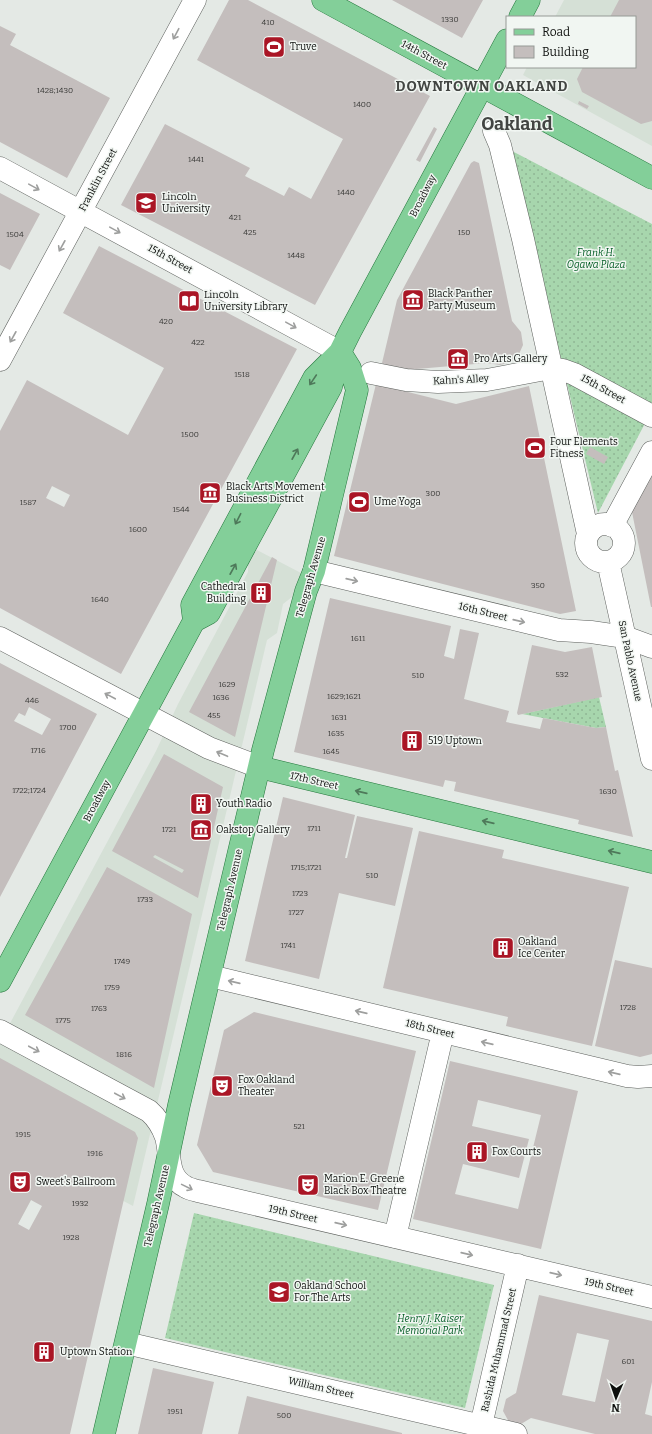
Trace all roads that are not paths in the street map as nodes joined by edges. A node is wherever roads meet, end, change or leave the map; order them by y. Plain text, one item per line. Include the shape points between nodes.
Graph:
1 (195, 0) edge
2 (323, 0) edge
3 (529, 0) edge
4 (521, 16) edge
5 (506, 42) edge
6 (482, 86) junction
7 (500, 142) dead end
8 (0, 168) edge
9 (652, 178) edge
10 (81, 211) junction
11 (340, 352) junction
12 (0, 360) edge
13 (551, 368) junction
14 (371, 373) dead end
15 (652, 416) edge
16 (652, 452) edge
17 (612, 526) junction
18 (588, 534) junction
19 (608, 562) junction
20 (314, 571) junction
21 (625, 637) junction
22 (0, 638) edge
23 (652, 647) edge
24 (144, 715) junction
25 (652, 759) edge
26 (259, 767) junction
27 (652, 862) edge
28 (210, 976) junction
29 (0, 981) edge
30 (0, 1030) edge
31 (443, 1032) junction
32 (652, 1076) edge
33 (168, 1156) junction
34 (396, 1237) junction
35 (518, 1265) junction
36 (652, 1297) edge
37 (126, 1343) junction
38 (480, 1430) edge
39 (104, 1434) edge
40 (516, 1434) edge

1 -> 10 street, Franklin Street
2 - 6 main road, 14th Street
3 - 4 main road
5 - 6 main road, Broadway
6 - 9 main road, 14th Street
6 - 11 main road, Broadway
7 - 13 street
8 -> 10 street, 15th Street
10 -> 11 street, 15th Street
10 -> 12 street, Franklin Street
11 - 20 main road, Telegraph Avenue via 350,368 357,390
11 - 24 main road, Broadway via 331,387 240,556 209,613 194,621
13 - 14 street, Kahn's Alley via 503,378 454,382 406,380
13 - 15 street, 15th Street via 574,374
13 - 18 street
16 - 17 street
17 - 18 street via 596,526
17 - 19 street via 621,532 624,548 618,557
18 - 19 street via 587,552 596,561
19 - 21 street, San Pablo Avenue
20 -> 21 street, 16th Street via 559,630
20 - 26 main road, Telegraph Avenue via 306,591
21 - 23 street, 16th Street
21 - 25 street, San Pablo Avenue
24 -> 22 street, 17th Street
26 -> 24 street, 17th Street via 209,748
24 - 29 main road, Broadway
27 -> 26 main road, 17th Street
26 - 28 main road, Telegraph Avenue
31 -> 28 street, 18th Street
28 - 33 main road, Telegraph Avenue
30 -> 33 street, 19th Street via 149,1111 161,1126 166,1138
32 -> 31 street, 18th Street via 627,1076
31 - 34 street
33 -> 34 street, 19th Street via 172,1174 185,1187 198,1192
33 - 37 main road, Telegraph Avenue
34 -> 35 street, 19th Street
35 -> 36 street, 19th Street
35 - 38 street, Rashida Muhammad Street
37 - 38 street, William Street
37 - 39 main road, Telegraph Avenue
38 - 40 street, William Street

